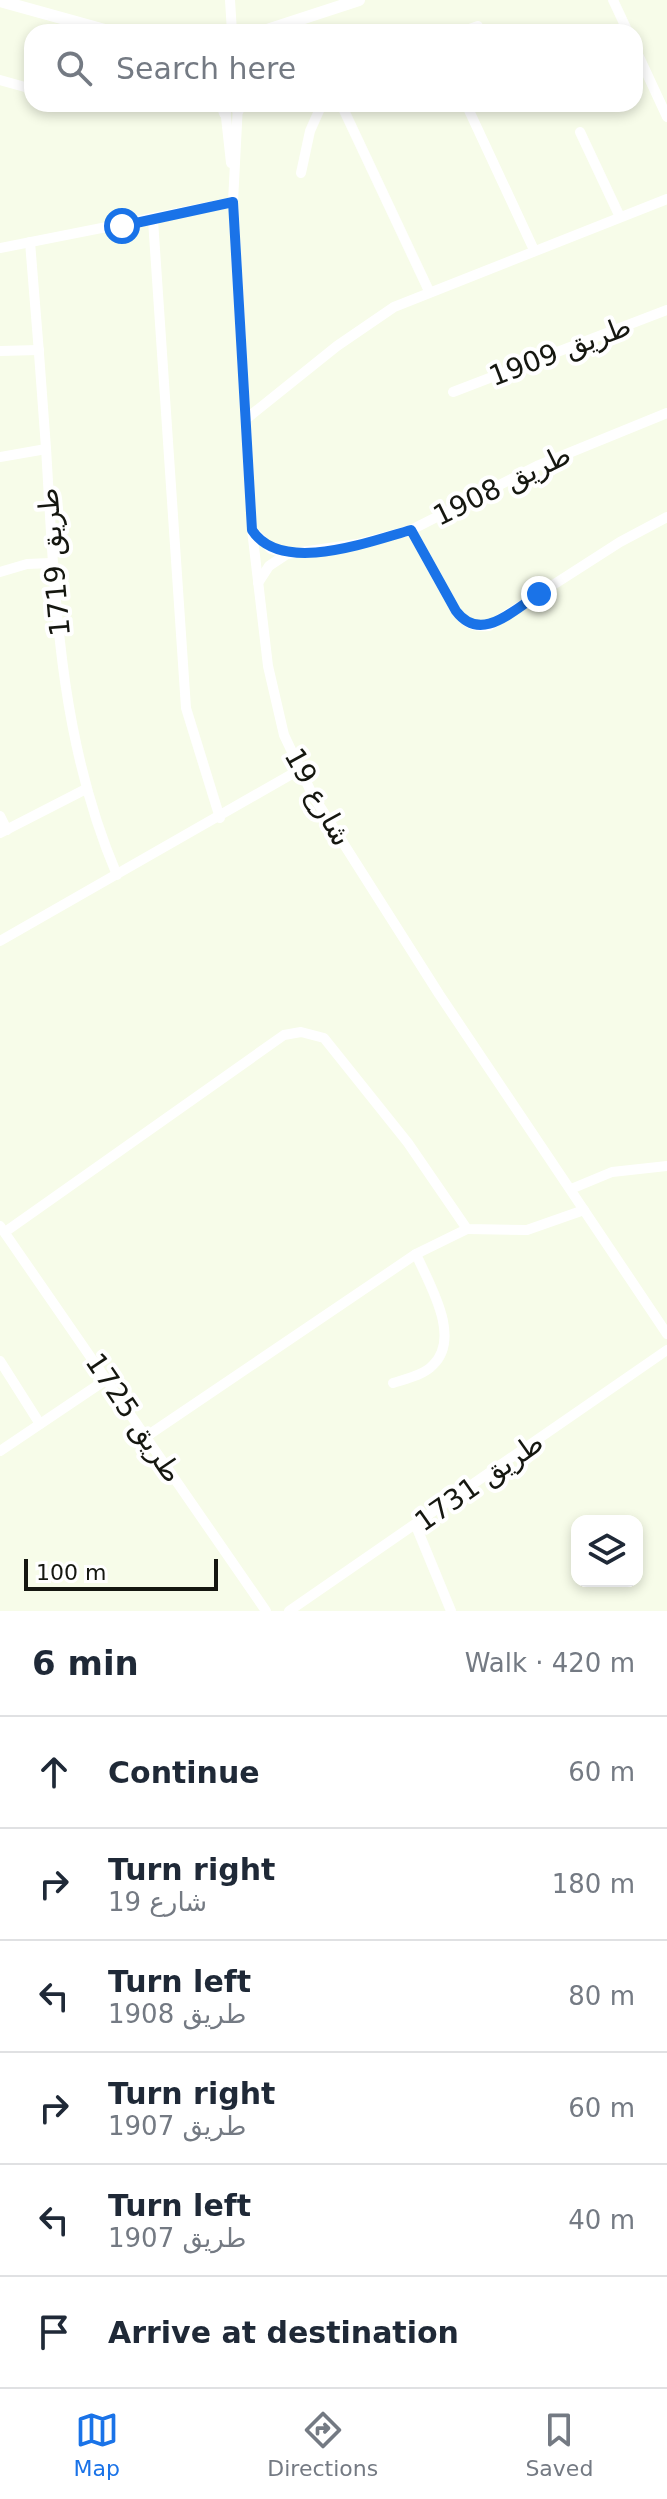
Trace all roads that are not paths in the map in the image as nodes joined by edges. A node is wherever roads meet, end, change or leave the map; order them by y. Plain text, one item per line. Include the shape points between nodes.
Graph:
1 (230, 0) edge
2 (358, 0) edge
3 (613, 0) edge
4 (0, 1) edge
5 (294, 22) junction
6 (83, 24) edge
7 (232, 24) edge
8 (287, 24) edge
9 (291, 24) edge
10 (624, 24) edge
11 (643, 65) edge
12 (0, 80) edge
13 (24, 87) edge
14 (231, 112) edge
15 (318, 112) edge
16 (345, 112) edge
17 (470, 112) edge
18 (667, 117) edge
19 (580, 132) dead end
20 (301, 173) dead end
21 (667, 199) edge
22 (233, 202) junction
23 (620, 217) junction
24 (153, 220) junction
25 (30, 242) junction
26 (0, 248) edge
27 (534, 250) junction
28 (429, 291) junction
29 (667, 310) edge
30 (39, 350) junction
31 (0, 351) edge
32 (453, 392) dead end
33 (667, 413) edge
34 (246, 419) junction
35 (46, 449) junction
36 (0, 457) edge
37 (667, 517) edge
38 (252, 530) junction
39 (411, 530) junction
40 (287, 554) junction
41 (51, 563) junction
42 (0, 572) edge
43 (258, 583) junction
44 (299, 770) junction
45 (84, 790) junction
46 (0, 816) edge
47 (220, 818) junction
48 (4, 832) edge
49 (117, 875) junction
50 (0, 941) edge
51 (667, 1166) edge
52 (571, 1189) junction
53 (584, 1210) junction
54 (2, 1229) edge
55 (467, 1229) junction
56 (416, 1254) junction
57 (667, 1334) edge
58 (667, 1350) edge
59 (0, 1361) edge
60 (107, 1379) junction
61 (393, 1383) dead end
62 (40, 1424) junction
63 (147, 1436) junction
64 (0, 1451) edge
65 (416, 1526) junction
66 (266, 1611) edge
67 (289, 1611) edge
68 (451, 1611) edge

1 - 7 street
2 - 5 street
3 - 10 street
4 - 6 street
5 - 8 street
5 - 9 street
11 - 18 street
12 - 13 street
14 - 22 street, شارع 19
15 - 20 street
16 - 28 street
17 - 27 street
19 - 23 street
21 - 23 street
22 - 24 street
22 - 34 street, شارع 19
23 - 27 street
24 - 25 street
24 - 47 street via 185,694
25 - 26 street
25 - 30 street, طريق 1719
27 - 28 street
28 - 34 street via 369,322
29 - 32 street, طريق 1909
30 - 31 street
30 - 35 street, طريق 1719
33 - 39 street, طريق 1908 via 537,466
34 - 38 street, شارع 19
35 - 36 street
35 - 41 street, طريق 1719
37 - 39 street via 489,626 476,627 456,611
38 - 40 street via 271,549
38 - 43 street, شارع 19
39 - 40 street, طريق 1908
40 - 43 street via 269,566
41 - 42 street
41 - 45 street, طريق 1719 via 72,736
43 - 44 street, شارع 19 via 276,709
44 - 47 street
44 - 52 street, شارع 19 via 439,994
45 - 48 street
45 - 49 street, طريق 1719
46 - 48 street
47 - 49 street
49 - 50 street
51 - 52 street via 612,1172
52 - 53 street, شارع 19
53 - 55 street via 527,1230
53 - 57 street, شارع 19
54 - 55 street via 284,1035 301,1032 324,1038 400,1132
54 - 60 street, طريق 1725
55 - 56 street
56 - 61 street via 444,1325 443,1353 431,1368
56 - 63 street
58 - 65 street, طريق 1731
59 - 62 street
60 - 62 street
60 - 63 street, طريق 1725
62 - 64 street
63 - 66 street, طريق 1725
65 - 67 street, طريق 1731
65 - 68 street

